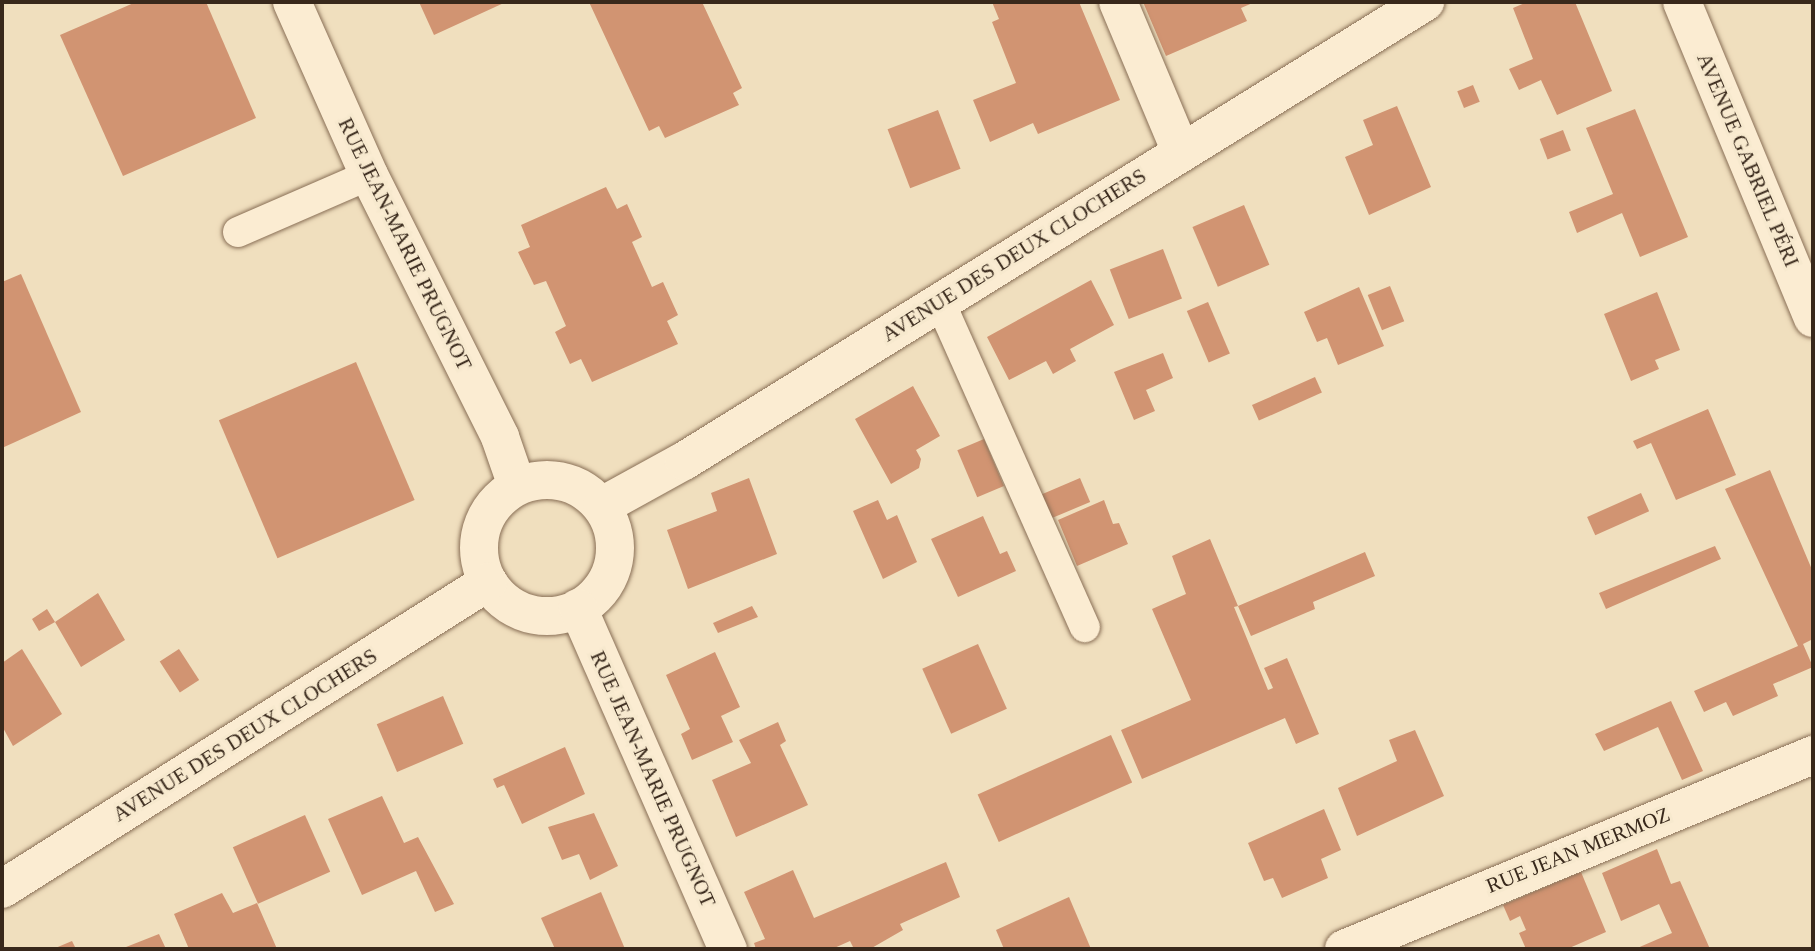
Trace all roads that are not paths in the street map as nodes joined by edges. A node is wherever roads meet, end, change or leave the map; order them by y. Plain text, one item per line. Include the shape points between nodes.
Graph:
1 (292, 2) edge
2 (1118, 2) edge
3 (1425, 2) edge
4 (1682, 2) edge
5 (1181, 152) junction
6 (369, 175) junction
7 (238, 232) dead end
8 (940, 302) junction
9 (1813, 318) edge
10 (517, 486) junction
11 (602, 506) junction
12 (488, 582) junction
13 (578, 608) junction
14 (1085, 628) dead end
15 (1813, 755) edge
16 (2, 889) edge
17 (728, 949) edge
18 (1344, 949) edge

1 - 6 street, RUE JEAN-MARIE PRUGNOT
2 - 5 street
3 - 5 street, AVENUE DES DEUX CLOCHERS
4 - 9 street, AVENUE GABRIEL PÉRI
5 - 8 street, AVENUE DES DEUX CLOCHERS
6 - 7 lane
6 - 10 street, RUE JEAN-MARIE PRUGNOT via 500,437
8 - 11 street, AVENUE DES DEUX CLOCHERS via 684,461
8 - 14 lane
10 - 11 street via 539,480 563,481 584,490
10 - 12 street via 499,499 486,517 480,561
11 - 13 street via 612,528 615,551 610,574 597,594
12 - 13 street via 501,598 528,612 559,614
12 - 16 street, AVENUE DES DEUX CLOCHERS
13 - 17 street, RUE JEAN-MARIE PRUGNOT
15 - 18 street, RUE JEAN MERMOZ

